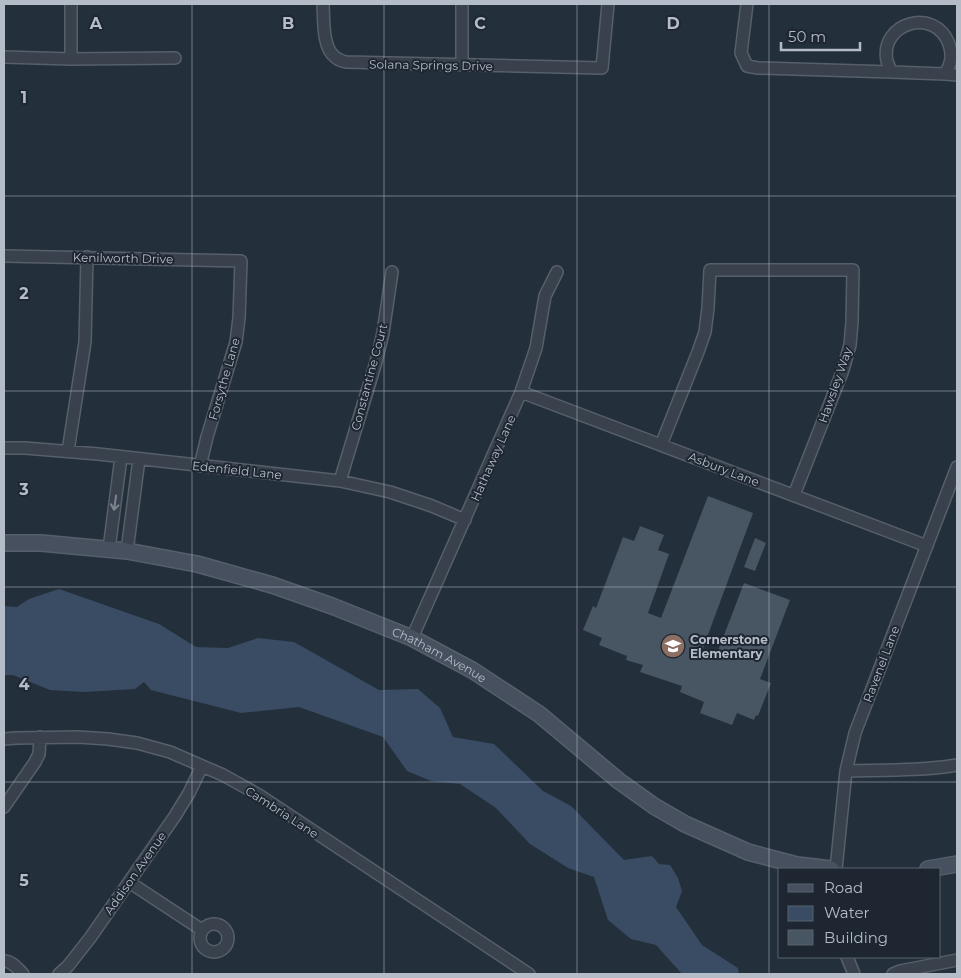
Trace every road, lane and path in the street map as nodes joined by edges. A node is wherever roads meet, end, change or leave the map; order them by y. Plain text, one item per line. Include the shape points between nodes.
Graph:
1 (71, 4) edge
2 (323, 4) edge
3 (462, 4) edge
4 (608, 4) edge
5 (747, 4) edge
6 (4, 57) edge
7 (175, 58) dead end
8 (71, 59) junction
9 (462, 65) junction
10 (892, 72) junction
11 (945, 74) junction
12 (957, 75) edge
13 (4, 256) edge
14 (87, 257) junction
15 (241, 261) joint
16 (392, 272) dead end
17 (557, 272) dead end
18 (521, 392) junction
19 (661, 445) junction
20 (4, 448) edge
21 (68, 452) junction
22 (121, 456) junction
23 (139, 459) junction
24 (200, 466) junction
25 (957, 467) edge
26 (340, 481) junction
27 (794, 495) junction
28 (952, 496) edge
29 (465, 520) junction
30 (4, 543) edge
31 (927, 546) junction
32 (109, 549) junction
33 (127, 551) junction
34 (412, 638) junction
35 (40, 737) junction
36 (4, 739) edge
37 (957, 765) edge
38 (202, 766) junction
39 (846, 770) junction
40 (4, 807) edge
41 (957, 864) edge
42 (822, 868) edge
43 (836, 868) edge
44 (934, 868) edge
45 (129, 882) junction
46 (202, 930) dead end
47 (847, 958) edge
48 (957, 960) edge
49 (4, 961) edge
50 (524, 973) edge
51 (23, 974) edge
52 (59, 974) edge
53 (854, 974) edge
54 (893, 974) edge

1 - 8 street
2 - 9 street, Solana Springs Drive via 325,38 328,50 335,58 359,63
3 - 9 street
4 - 9 street, Solana Springs Drive via 602,68
5 - 10 street via 741,53 747,66
6 - 8 street
7 - 8 street
10 - 11 street
10 - 11 street via 887,60 888,47 902,27 914,22 938,28 946,38 951,49
11 - 12 street
13 - 14 street, Kenilworth Drive
14 - 15 street, Kenilworth Drive
14 - 21 street via 85,342
15 - 24 street, Forsythe Lane via 236,342
16 - 26 street, Constantine Court via 381,343
17 - 18 street, Hathaway Lane via 545,296 536,348
18 - 19 street, Asbury Lane
18 - 29 street, Hathaway Lane
19 - 27 street, Asbury Lane
19 - 27 street, Hawsley Way via 705,332 710,270 853,270 850,345
20 - 21 street, Edenfield Lane
21 - 22 street, Edenfield Lane
22 - 23 street, Edenfield Lane
22 -> 32 street
23 - 24 street, Edenfield Lane
23 - 33 street
24 - 26 street, Edenfield Lane
25 - 28 street, Ravenel Lane
26 - 29 street, Edenfield Lane via 390,492
27 - 31 street, Asbury Lane
28 - 31 street, Ravenel Lane
29 - 34 street, Hathaway Lane
30 - 32 street, Chatham Avenue
31 - 39 street, Ravenel Lane via 855,733
32 - 33 street, Chatham Avenue
33 - 34 street, Chatham Avenue via 197,564 272,585
34 - 42 street, Chatham Avenue via 472,670 539,714 619,781 685,824 748,852
35 - 36 street, Cambria Lane
35 - 38 street, Cambria Lane via 137,743 170,752
35 - 40 street via 35,762
37 - 39 street via 908,770
38 - 45 street, Addison Avenue via 175,816
38 - 50 street, Cambria Lane via 259,795
39 - 43 street, Ravenel Lane
41 - 44 street
45 - 46 street
45 - 52 street, Addison Avenue via 90,938
47 - 53 street
48 - 54 street
49 - 51 street

